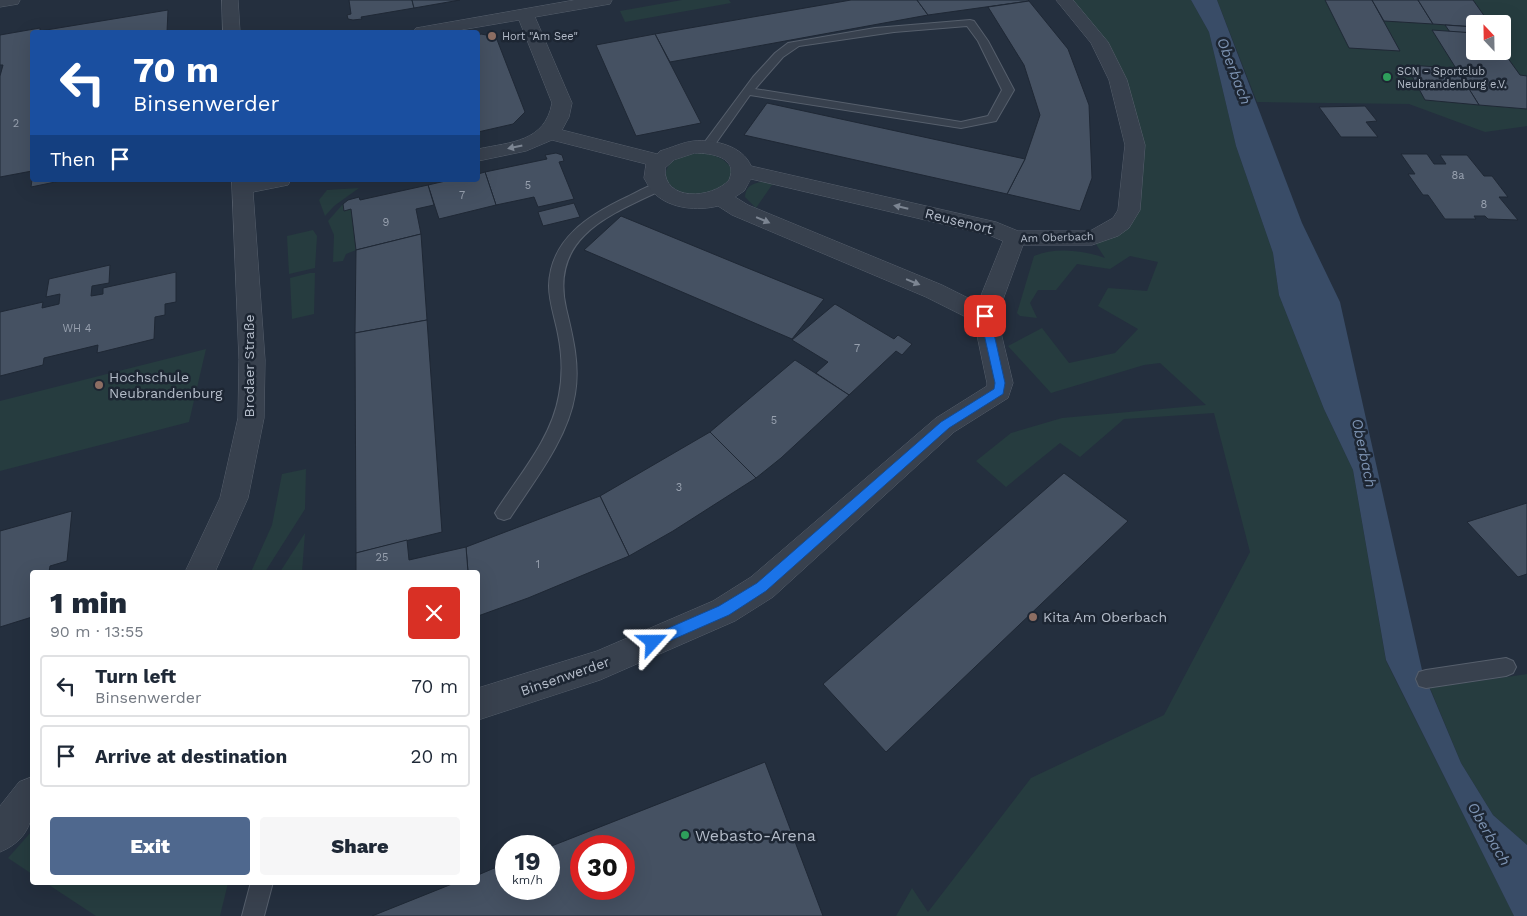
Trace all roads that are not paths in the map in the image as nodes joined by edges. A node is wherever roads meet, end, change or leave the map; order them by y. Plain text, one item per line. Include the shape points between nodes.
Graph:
1 (12, 0) edge
2 (230, 0) edge
3 (604, 0) edge
4 (1064, 0) edge
5 (0, 2) edge
6 (525, 14) junction
7 (232, 30) edge
8 (433, 30) edge
9 (749, 91) junction
10 (550, 133) junction
11 (707, 147) junction
12 (480, 155) edge
13 (659, 161) junction
14 (742, 171) junction
15 (261, 182) edge
16 (242, 184) edge
17 (658, 187) junction
18 (720, 197) junction
19 (1015, 238) junction
20 (985, 316) junction
21 (504, 513) dead end
22 (201, 570) edge
23 (1506, 667) dead end
24 (1426, 679) dead end
25 (480, 703) edge
26 (30, 797) edge
27 (0, 834) edge
28 (261, 885) edge
29 (253, 916) edge

1 - 5 street
2 - 7 street
3 - 6 street
4 - 19 street, Am Oberbach via 1099,42 1118,80 1135,145 1129,210 1121,223 1092,238
6 - 8 street
6 - 10 street via 562,103 562,117
9 - 9 lane via 790,46 865,31 970,23 1008,90 992,119 961,125
9 - 11 lane
10 -> 12 street via 523,146
10 - 13 street
11 - 13 street via 680,150
11 - 14 street via 731,155 739,162
13 - 17 street via 654,170
14 - 18 street via 737,186
19 -> 14 street, Reusenort via 996,229
15 - 16 street
16 - 22 street, Brodaer Straße via 252,360 251,418 234,498
17 - 18 street via 666,194 685,200 707,201
17 - 21 lane via 601,216 580,231 564,249 558,262 556,286 566,331 569,367 565,406 540,457
18 -> 20 street via 740,210 934,291
19 - 20 street
20 - 25 street, Binsenwerder via 999,391 945,425 762,587 724,610 600,665
23 - 24 lane
26 - 27 street
28 - 29 lane

